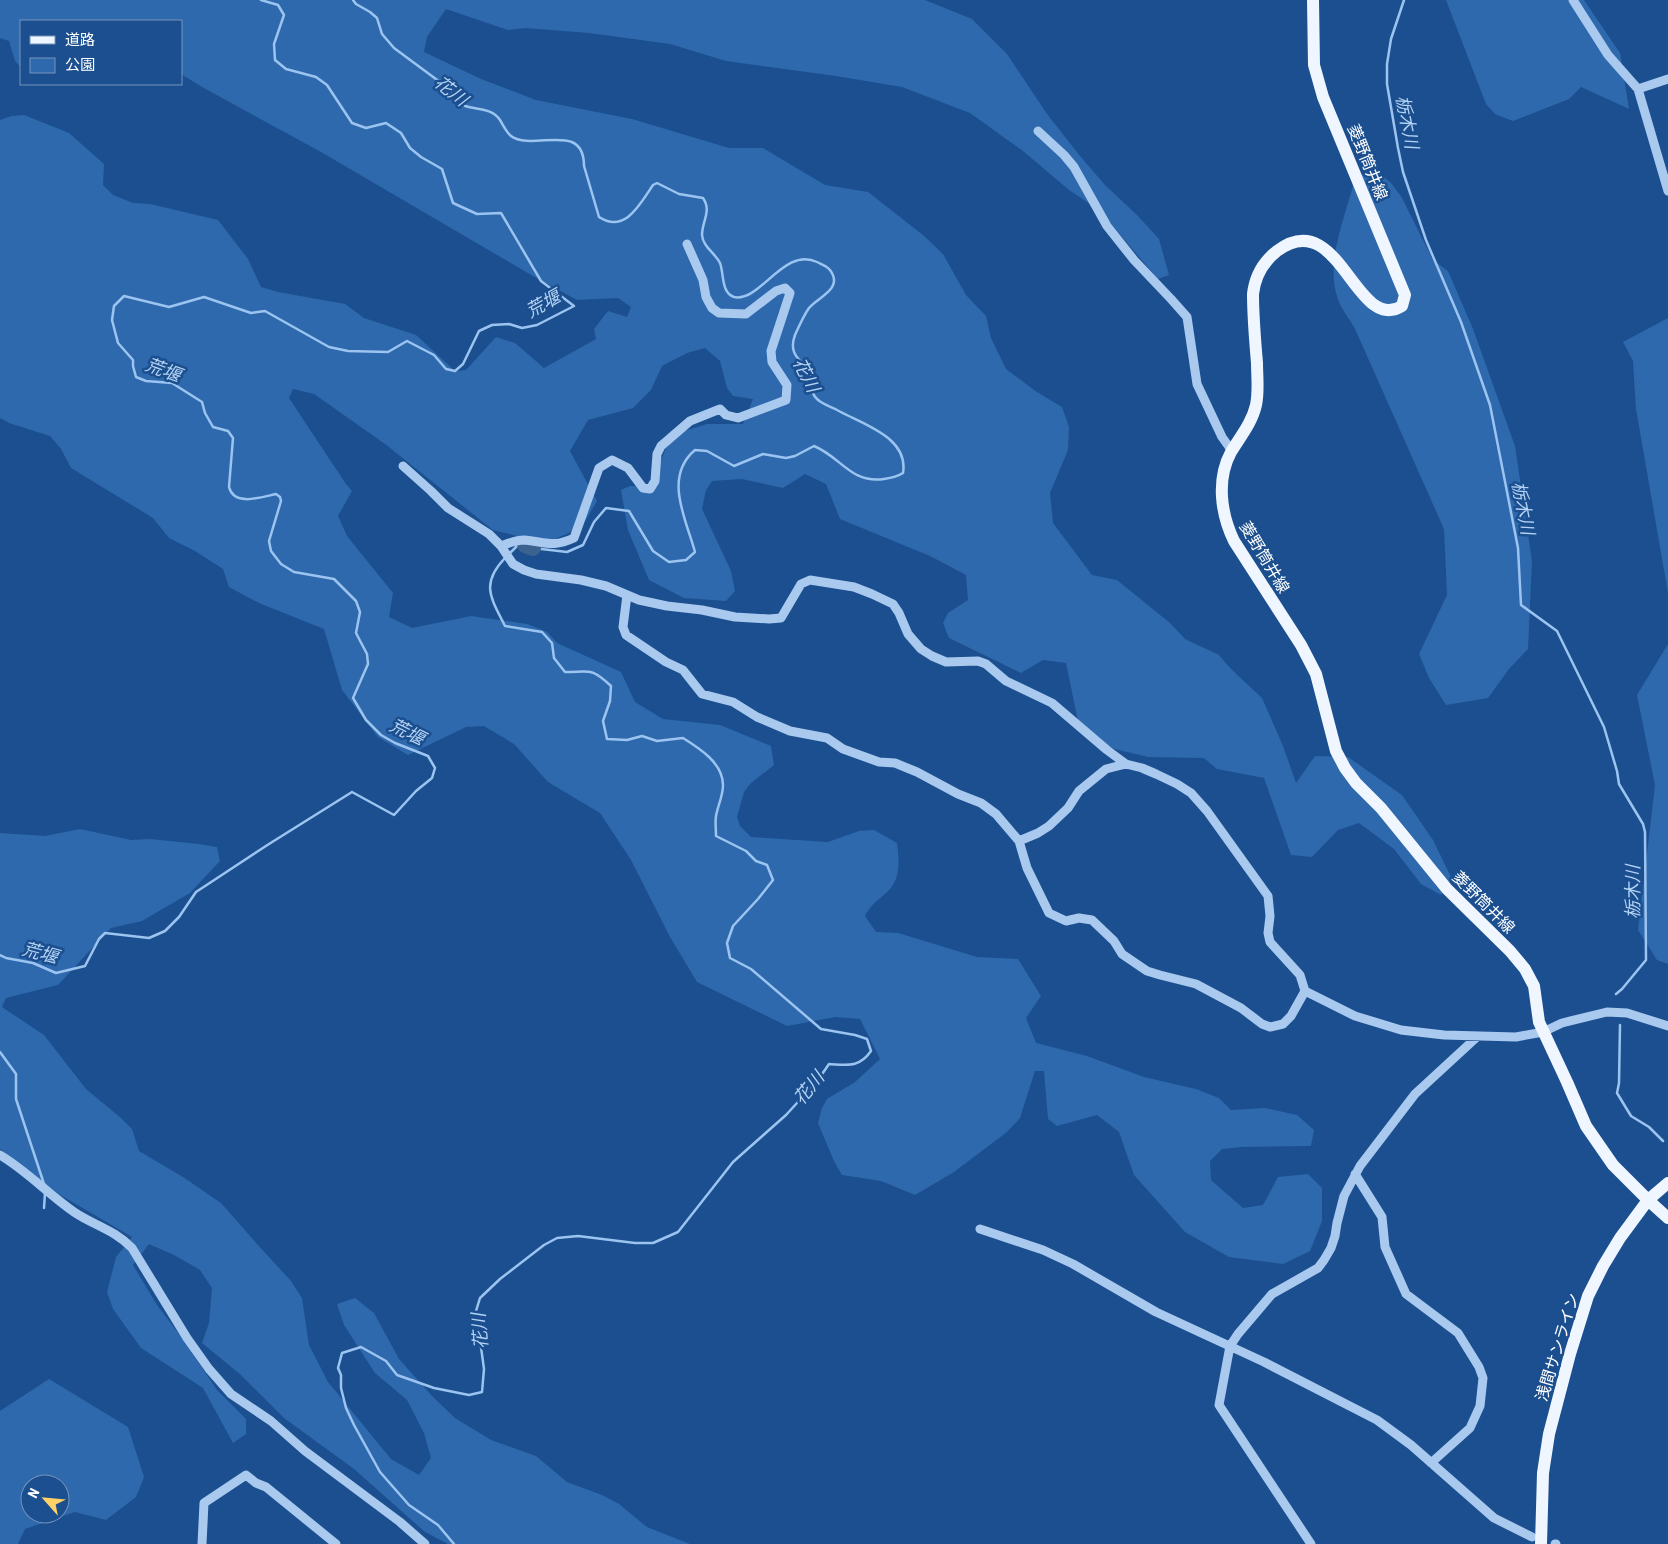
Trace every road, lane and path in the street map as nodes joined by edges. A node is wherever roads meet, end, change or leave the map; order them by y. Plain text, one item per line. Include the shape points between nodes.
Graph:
1 (1313, 0) edge
2 (1573, 0) edge
3 (1668, 79) edge
4 (1638, 89) junction
5 (1038, 131) dead end
6 (1668, 191) edge
7 (687, 244) dead end
8 (1232, 451) junction
9 (402, 466) dead end
10 (501, 546) junction
11 (627, 595) junction
12 (1126, 764) junction
13 (1019, 841) junction
14 (1305, 990) junction
15 (1668, 1026) edge
16 (1543, 1032) junction
17 (1478, 1036) junction
18 (0, 1155) edge
19 (1355, 1174) junction
20 (1668, 1183) edge
21 (1648, 1200) junction
22 (1668, 1218) edge
23 (980, 1229) dead end
24 (1230, 1346) junction
25 (1431, 1463) junction
26 (1537, 1541) edge
27 (202, 1544) edge
28 (336, 1544) edge
29 (425, 1544) edge
30 (1312, 1544) edge

1 - 8 main road, 菱野筒井線 via 1313,58 1320,88 1405,295 1398,309 1375,307 1336,260 1324,248 1310,241 1297,240 1276,252 1264,263 1254,288 1259,387 1256,406
2 - 4 street via 1608,55
3 - 4 street
4 - 6 street
5 - 8 street via 1074,167 1107,226 1186,318 1198,384 1222,437
7 - 10 street via 703,280 706,296 712,308 720,313 746,314 776,292 785,288 790,293 771,351 772,362 787,385 786,400 738,418 726,415 720,409 690,421 661,446 657,454 655,481 650,489 643,488 628,468 612,460 599,468 574,538 556,544 523,540
8 - 16 main road, 菱野筒井線 via 1226,461 1222,483 1226,523 1316,674 1336,751 1345,768 1447,889 1525,969 1534,986
9 - 10 street via 448,508 489,534
10 - 11 street via 513,564 524,570 606,586
11 - 12 street via 667,606 769,619 781,618 801,584 810,580 854,586 893,604 908,634 921,649 946,662 978,661 986,664 1006,681 1052,703
11 - 13 street via 623,627 626,636 683,670 702,694 732,702 790,731 827,738 843,749 917,772 958,794 981,802
12 - 13 street via 1106,769 1079,791 1068,808 1048,826
12 - 14 street via 1177,784 1192,793 1207,811 1268,896 1270,942 1300,975
13 - 14 street via 1027,868 1049,913 1066,921 1092,920 1114,941 1122,954 1147,970 1196,984 1270,1027 1283,1024 1291,1016
14 - 17 street via 1355,1016 1401,1030
15 - 16 street via 1627,1013 1607,1012 1562,1023
16 - 17 street via 1516,1037
16 - 21 main road, 菱野筒井線 via 1586,1126 1613,1165
17 - 19 street via 1416,1094
18 - 29 street via 74,1212 122,1238 132,1248 187,1338 231,1394 272,1421 305,1451
19 - 24 street via 1344,1196 1335,1236 1324,1260 1318,1268 1272,1294
19 - 25 street via 1382,1217 1385,1247 1406,1294 1458,1332 1483,1378 1480,1406 1470,1428
20 - 21 main road, 浅間サンライン
21 - 22 main road, 菱野筒井線
21 - 26 main road, 浅間サンライン via 1602,1266 1588,1296 1549,1434
23 - 24 street via 1043,1250 1073,1264 1156,1312
24 - 25 street via 1377,1420
24 - 30 street via 1219,1405
25 - 26 street via 1494,1518
27 - 28 street via 204,1503 246,1475 266,1487

